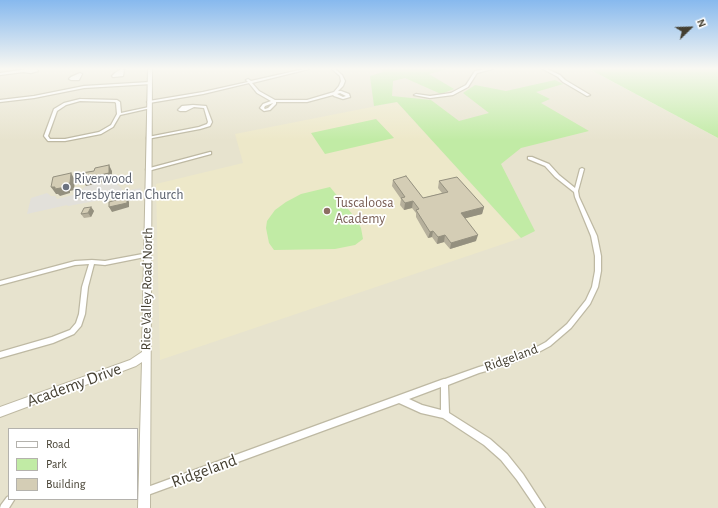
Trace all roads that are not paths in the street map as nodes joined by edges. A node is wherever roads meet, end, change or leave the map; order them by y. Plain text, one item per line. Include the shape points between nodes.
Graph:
1 (55, 93) edge
2 (150, 93) edge
3 (204, 93) edge
4 (259, 93) edge
5 (333, 93) edge
6 (454, 93) edge
7 (584, 93) edge
8 (416, 95) dead end
9 (588, 95) dead end
10 (0, 101) edge
11 (149, 103) junction
12 (193, 106) dead end
13 (119, 114) junction
14 (148, 136) junction
15 (210, 153) dead end
16 (530, 158) dead end
17 (148, 168) junction
18 (582, 169) dead end
19 (576, 191) junction
20 (148, 255) junction
21 (92, 262) junction
22 (0, 283) edge
23 (146, 354) junction
24 (0, 355) edge
25 (444, 382) junction
26 (400, 399) junction
27 (0, 412) edge
28 (445, 415) junction
29 (144, 492) junction
30 (10, 500) dead end
31 (4, 508) edge
32 (144, 508) edge
33 (541, 508) edge

1 - 10 street
2 - 11 street, Rice Valley Road North
3 - 11 street
4 - 5 street via 274,101 288,102 307,101
6 - 8 street via 430,97
7 - 9 street
11 - 13 street via 142,111
11 - 14 street, Rice Valley Road North
12 - 14 street via 205,107 210,122 208,125
13 - 13 street via 112,126 100,133 59,141 49,140 46,136 55,110 70,102 113,100 118,102
14 - 17 street, Rice Valley Road North
15 - 17 street
16 - 19 street via 547,165
17 - 20 street, Rice Valley Road North
18 - 19 street
19 - 25 street, Ridgeland via 594,236 598,256 595,287 588,302 569,326 548,344 504,363
20 - 21 street via 115,262
20 - 23 street, Rice Valley Road North
21 - 22 street via 71,264
21 - 24 street via 85,287 82,314 79,324 72,332
23 - 27 street, Academy Drive via 133,363
23 - 29 street, Rice Valley Road North
25 - 26 street, Ridgeland
25 - 28 street
26 - 28 street via 421,409
26 - 29 street, Ridgeland
28 - 33 street via 487,442 504,458
29 - 32 street, Rice Valley Road North
30 - 31 street

